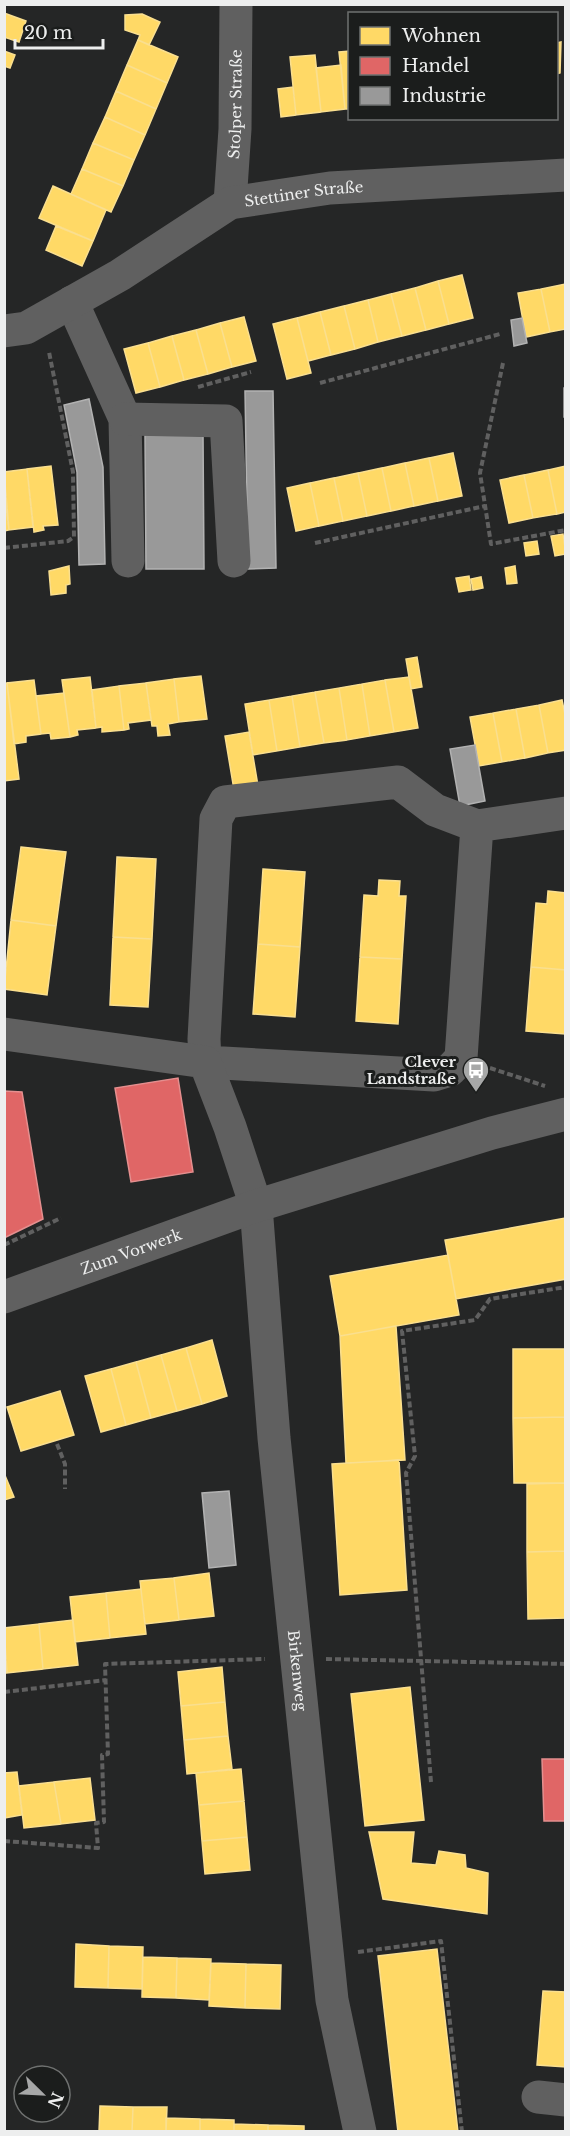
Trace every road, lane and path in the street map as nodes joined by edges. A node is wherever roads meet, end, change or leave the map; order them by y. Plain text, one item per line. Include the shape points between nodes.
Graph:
1 (236, 4) edge
2 (566, 175) edge
3 (230, 203) junction
4 (72, 302) junction
5 (43, 319) junction
6 (4, 331) edge
7 (500, 334) dead end
8 (503, 363) dead end
9 (251, 372) dead end
10 (320, 383) dead end
11 (196, 387) dead end
12 (125, 419) junction
13 (485, 506) junction
14 (566, 530) edge
15 (315, 543) dead end
16 (4, 548) edge
17 (128, 561) dead end
18 (234, 561) dead end
19 (566, 813) edge
20 (477, 826) junction
21 (4, 1034) edge
22 (460, 1058) junction
23 (205, 1062) junction
24 (548, 1087) dead end
25 (566, 1114) edge
26 (256, 1206) junction
27 (61, 1218) dead end
28 (4, 1245) edge
29 (566, 1287) edge
30 (4, 1297) edge
31 (57, 1444) dead end
32 (65, 1489) dead end
33 (297, 1658) junction
34 (421, 1661) junction
35 (566, 1664) edge
36 (106, 1680) junction
37 (4, 1692) edge
38 (431, 1782) dead end
39 (4, 1841) edge
40 (327, 1955) junction
41 (360, 2132) edge
42 (462, 2132) edge

1 - 3 street, Stolper Straße
2 - 3 street, Stettiner Straße via 330,188
3 - 4 street, Stettiner Straße
4 - 5 street, Stettiner Straße
4 - 12 street
5 - 6 street, Stettiner Straße via 26,328
5 - 16 path via 73,472 74,537 68,541
7 - 10 path
8 - 13 path via 480,473
9 - 11 path
12 - 17 street
12 - 18 street via 226,421
13 - 14 path via 491,544
13 - 15 path
19 - 20 street
20 - 22 street
20 - 23 street via 435,810 398,782 225,802 216,819
21 - 23 street
22 - 23 street via 450,1071 434,1075
22 - 24 path
23 - 26 street
25 - 26 street
26 - 30 street, Zum Vorwerk
26 - 33 street, Birkenweg via 274,1438
27 - 28 path
29 - 34 path via 490,1299 475,1320 402,1331 414,1456 406,1473
31 - 32 path via 65,1464
33 - 34 path
33 - 36 path via 105,1664
33 - 40 street, Birkenweg
34 - 35 path
34 - 38 path
36 - 37 path
36 - 39 path via 108,1754 102,1755 104,1822 96,1823 98,1848
40 - 41 street, Birkenweg via 332,2000
40 - 42 path via 441,1941

